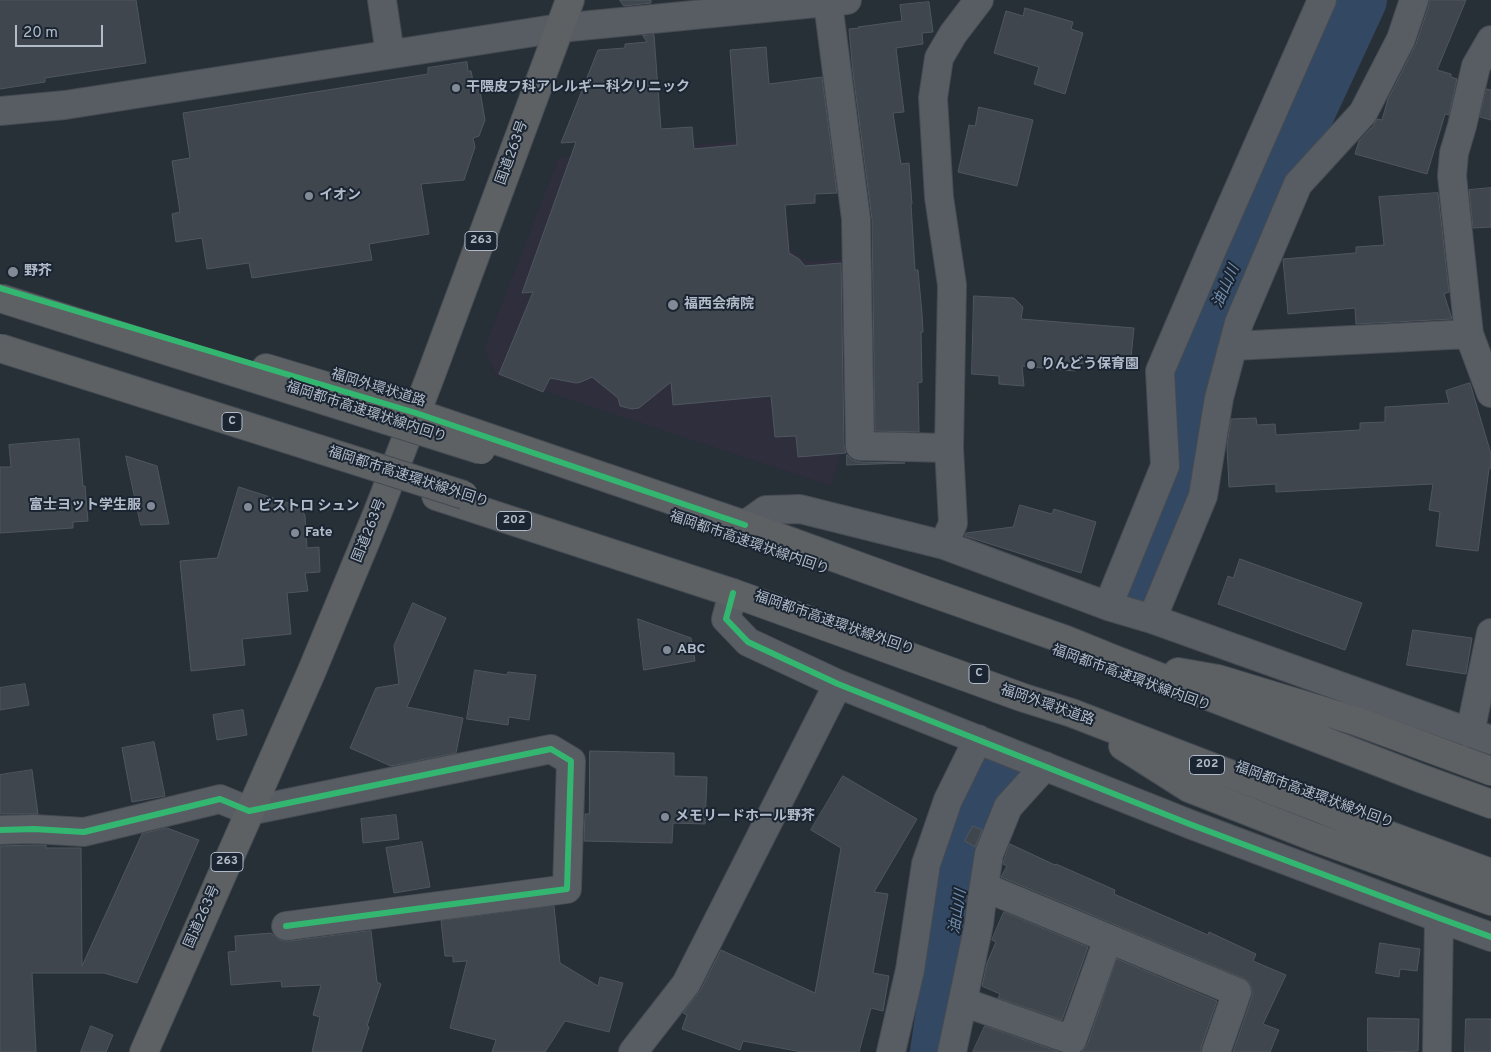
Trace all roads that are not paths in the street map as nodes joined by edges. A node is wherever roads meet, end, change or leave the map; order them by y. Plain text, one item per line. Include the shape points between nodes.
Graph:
1 (382, 0) edge
2 (570, 0) edge
3 (978, 0) edge
4 (1322, 0) edge
5 (1414, 0) edge
6 (838, 1) edge
7 (560, 28) junction
8 (1491, 40) edge
9 (390, 54) junction
10 (0, 111) edge
11 (0, 288) edge
12 (0, 298) edge
13 (1469, 334) junction
14 (1233, 346) junction
15 (0, 348) edge
16 (0, 354) edge
17 (1491, 393) edge
18 (416, 413) junction
19 (949, 448) junction
20 (390, 480) junction
21 (746, 525) junction
22 (944, 545) junction
23 (733, 593) junction
24 (1108, 606) junction
25 (1152, 620) junction
26 (1491, 633) edge
27 (1118, 662) junction
28 (1486, 676) edge
29 (838, 684) junction
30 (1072, 713) junction
31 (1480, 737) edge
32 (978, 739) junction
33 (1041, 764) junction
34 (1491, 770) edge
35 (1491, 804) edge
36 (250, 811) junction
37 (1491, 811) edge
38 (0, 830) edge
39 (1491, 861) edge
40 (1491, 873) edge
41 (984, 887) junction
42 (1491, 902) edge
43 (1439, 918) junction
44 (286, 926) dead end
45 (1491, 937) edge
46 (1108, 939) junction
47 (963, 1002) junction
48 (144, 1052) edge
49 (633, 1052) edge
50 (891, 1052) edge
51 (952, 1052) edge
52 (1216, 1052) edge
53 (1437, 1052) edge

1 - 9 street
2 - 7 highway, 国道263号 / 263
3 - 19 street via 939,58 933,98 939,198 952,285
4 - 24 street via 1160,371 1165,466
5 - 14 street via 1401,39 1363,114 1298,184 1239,324
6 - 7 street
6 - 19 street via 856,219 860,446
7 - 9 street
7 - 18 highway, 国道263号 / 263
8 - 13 street via 1476,66 1454,153 1452,176
9 - 10 street via 65,105
11 - 18 highway, 福岡外環状道路
12 - 37 highway, 福岡都市高速環状線内回り, bridge via 481,450 1041,646
13 - 14 street
13 - 17 street
14 - 25 street via 1219,398 1203,496
15 - 39 highway, 福岡都市高速環状線外回り / C, bridge via 464,495 1026,690
16 - 20 highway, 福岡外環状道路 / 202
18 - 20 highway, 国道263号 / 263
18 - 21 highway, 福岡外環状道路
19 - 22 street via 953,523
20 - 23 highway, 福岡外環状道路 / 202
20 - 36 highway, 国道263号 / 263
21 - 22 street via 766,510 800,509
21 - 27 highway, 福岡外環状道路 via 1066,640
22 - 24 street
23 - 29 street via 726,620 748,642
23 - 30 highway, 福岡外環状道路 / 202
24 - 25 street
25 - 31 street
26 - 28 street
27 - 34 highway via 1218,679 1356,721
27 - 35 highway, 福岡外環状道路
28 - 31 street
29 - 32 street
29 - 49 street via 686,984
30 - 40 highway, 福岡外環状道路 / 202
30 - 42 highway via 1189,788
32 - 33 street
32 - 50 street via 948,800 926,864 910,970
33 - 41 street via 1008,807 989,854
33 - 43 street
36 - 38 street via 220,799 84,832 34,828
36 - 44 street via 552,749 571,761 567,889
36 - 48 highway, 国道263号 / 263
41 - 46 street
41 - 47 street
43 - 45 street
43 - 53 street
46 - 47 street via 1072,1040
46 - 52 street via 1237,992
47 - 51 street

